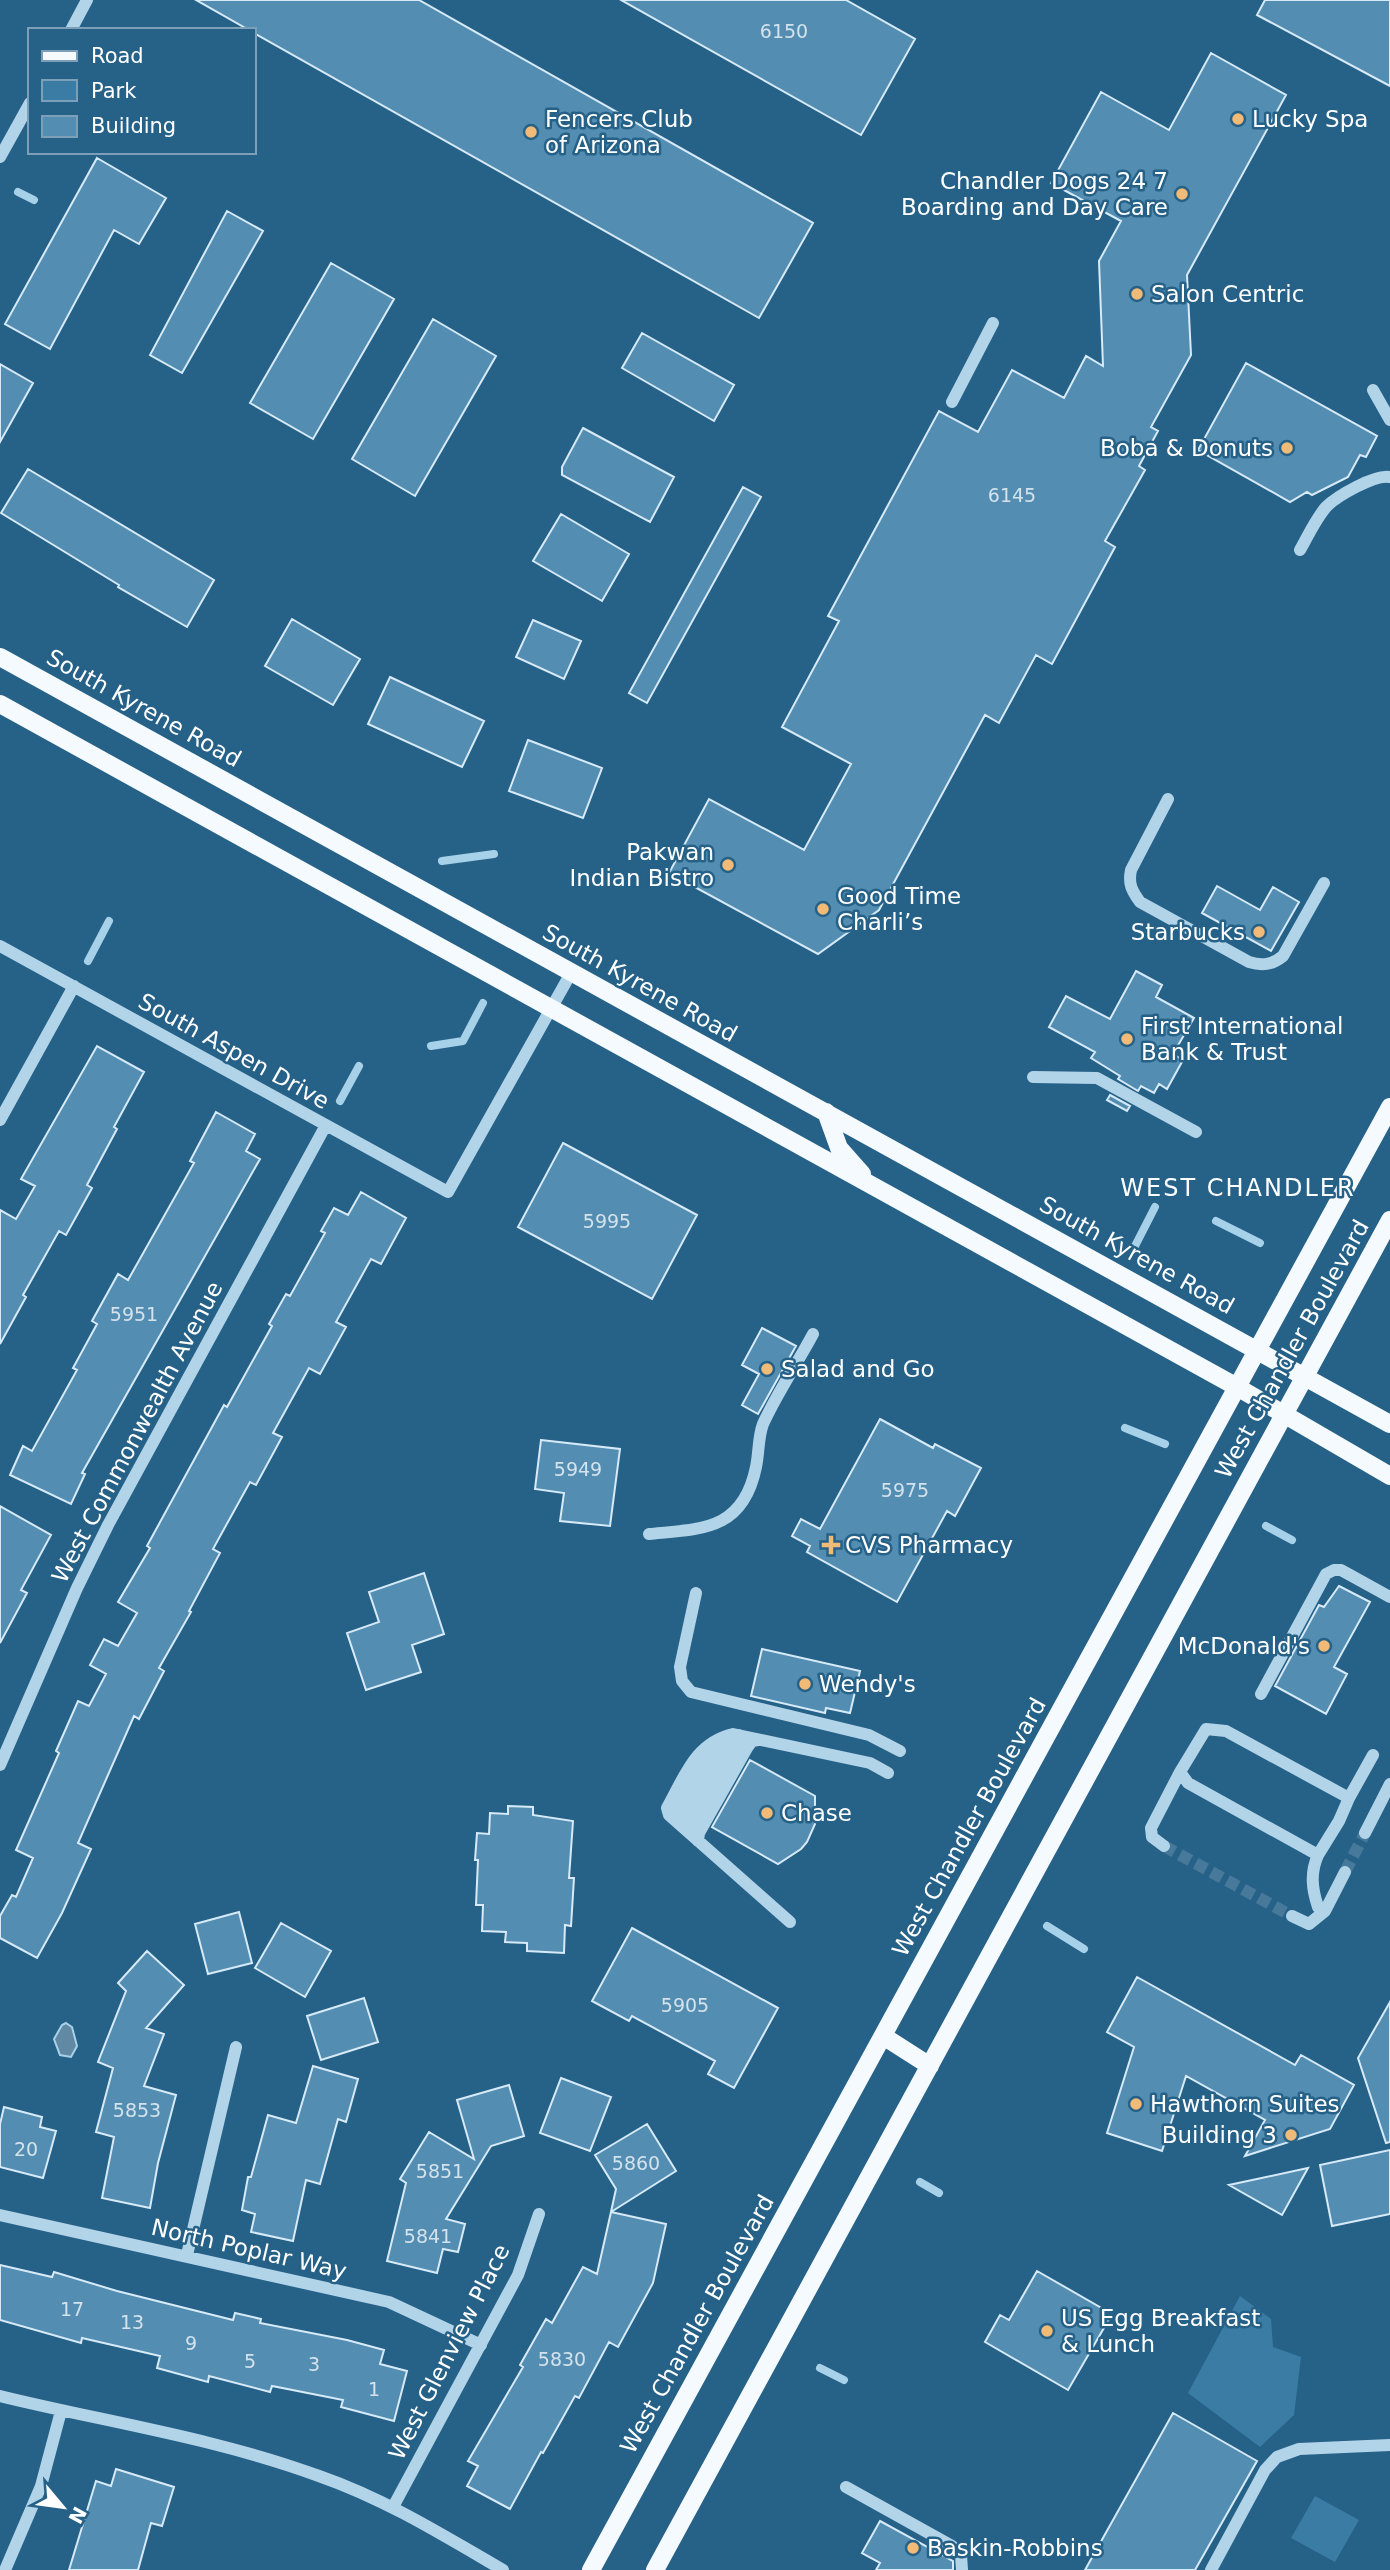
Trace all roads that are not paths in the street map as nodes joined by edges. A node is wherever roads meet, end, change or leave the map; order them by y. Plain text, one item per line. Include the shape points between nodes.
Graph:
1 (87, 0) edge
2 (72, 28) edge
3 (28, 107) edge
4 (0, 157) edge
5 (993, 323) dead end
6 (1373, 390) dead end
7 (952, 402) dead end
8 (1390, 420) edge
9 (1390, 477) edge
10 (1300, 551) dead end
11 (0, 657) edge
12 (0, 704) edge
13 (1168, 799) dead end
14 (1324, 883) dead end
15 (0, 946) edge
16 (571, 973) junction
17 (74, 986) junction
18 (550, 1009) junction
19 (1033, 1077) dead end
20 (1390, 1107) edge
21 (826, 1112) junction
22 (0, 1120) edge
23 (327, 1125) junction
24 (1196, 1132) dead end
25 (877, 1189) junction
26 (1390, 1220) edge
27 (813, 1334) dead end
28 (1257, 1350) junction
29 (1305, 1376) junction
30 (1237, 1387) junction
31 (1284, 1415) junction
32 (1390, 1424) edge
33 (1390, 1476) edge
34 (649, 1534) dead end
35 (696, 1594) dead end
36 (1390, 1597) edge
37 (1261, 1693) dead end
38 (749, 1737) junction
39 (900, 1751) dead end
40 (1373, 1755) dead end
41 (0, 1766) edge
42 (1180, 1772) junction
43 (888, 1773) dead end
44 (1390, 1784) edge
45 (1349, 1798) junction
46 (687, 1832) junction
47 (1365, 1833) tunnel mouth
48 (1164, 1846) dead end
49 (1318, 1856) junction
50 (1345, 1872) tunnel mouth
51 (1325, 1912) junction
52 (1293, 1916) tunnel mouth
53 (790, 1922) dead end
54 (883, 2036) junction
55 (236, 2048) dead end
56 (930, 2066) junction
57 (539, 2214) dead end
58 (0, 2215) edge
59 (187, 2255) junction
60 (481, 2345) junction
61 (0, 2396) edge
62 (61, 2411) junction
63 (1390, 2445) edge
64 (846, 2487) dead end
65 (393, 2507) junction
66 (5, 2570) edge
67 (503, 2570) edge
68 (591, 2570) edge
69 (655, 2570) edge
70 (962, 2570) edge
71 (1211, 2570) edge

1 - 2 street
3 - 4 street
5 - 7 street
6 - 8 street
9 - 10 street via 1374,477 1328,504
11 - 16 main road, South Kyrene Road
12 - 18 main road
13 - 14 street via 1130,870 1128,881 1133,891 1140,902 1250,962 1272,963 1283,956
15 - 17 street, South Aspen Drive
16 - 18 street
16 - 21 main road, South Kyrene Road
17 - 22 street
17 - 23 street, South Aspen Drive
18 - 23 street, South Aspen Drive via 448,1192
18 - 25 main road
19 - 24 street via 1097,1078
20 - 28 main road, West Chandler Boulevard
21 - 25 main road via 839,1148
21 - 28 main road, South Kyrene Road
23 - 41 street, West Commonwealth Avenue via 108,1525
25 - 30 main road
26 - 29 main road, West Chandler Boulevard
27 - 34 street via 762,1427 756,1469 741,1504 724,1520 704,1529
28 - 29 main road, South Kyrene Road
28 - 30 main road, West Chandler Boulevard
29 - 31 main road, West Chandler Boulevard
29 - 32 main road, South Kyrene Road
30 - 31 main road
30 - 54 main road, West Chandler Boulevard
31 - 33 main road
31 - 56 main road, West Chandler Boulevard
35 - 39 street via 680,1667 682,1681 691,1692 869,1735
36 - 37 street via 1341,1570 1326,1574
38 - 43 street via 870,1763
38 - 46 street via 726,1746 717,1759 684,1819
38 - 46 street via 752,1741 699,1833
38 - 46 street via 722,1737 699,1751 667,1808
40 - 45 street
42 - 45 street via 1206,1729 1226,1731
42 - 48 street via 1151,1828 1152,1837
42 - 49 street via 1188,1783
44 - 47 street
45 - 49 street
46 - 53 street
49 - 51 street via 1312,1877 1317,1903
50 - 51 street
51 - 52 street via 1309,1924
54 - 56 main road
54 - 68 main road, West Chandler Boulevard
55 - 59 street
56 - 69 main road, West Chandler Boulevard
57 - 60 street, West Glenview Place via 517,2275
58 - 59 street, North Poplar Way
59 - 60 street, North Poplar Way via 389,2302
60 - 65 street, West Glenview Place
61 - 62 street
62 - 65 street via 234,2449 320,2476
62 - 66 street via 41,2486
63 - 71 street via 1299,2449 1277,2457 1265,2470
64 - 70 street via 951,2546 961,2555
65 - 67 street

